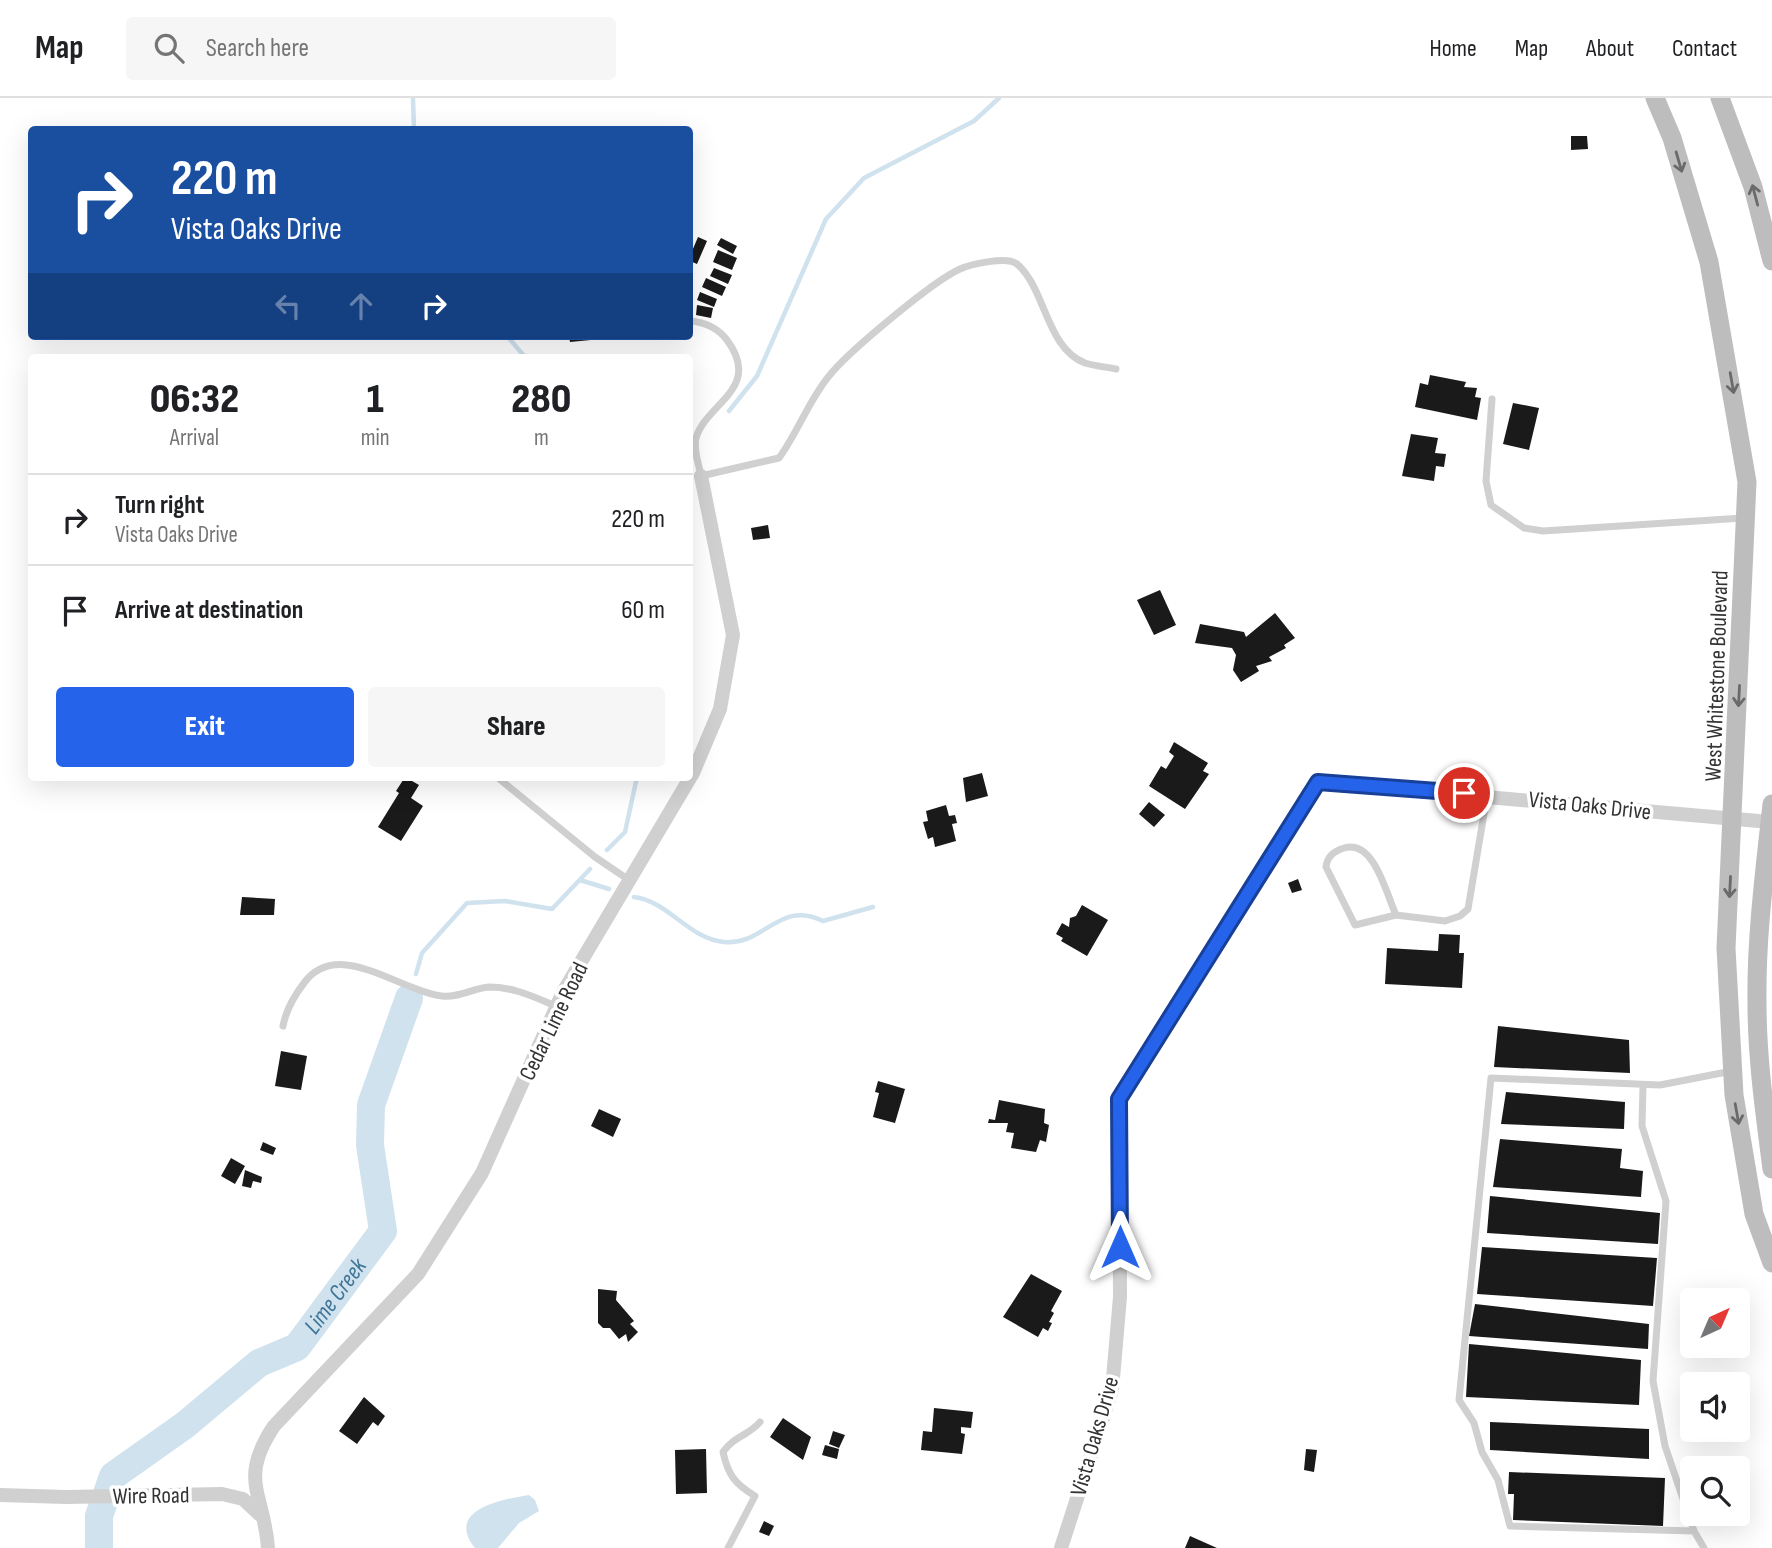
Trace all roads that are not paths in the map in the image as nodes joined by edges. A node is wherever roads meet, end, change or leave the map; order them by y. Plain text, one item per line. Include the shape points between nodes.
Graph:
1 (1655, 98) edge
2 (1720, 98) edge
3 (1772, 261) edge
4 (693, 322) edge
5 (1116, 369) dead end
6 (1492, 399) dead end
7 (701, 476) junction
8 (1747, 517) junction
9 (693, 773) edge
10 (502, 781) edge
11 (688, 781) edge
12 (1488, 795) junction
13 (1771, 813) edge
14 (1734, 819) junction
15 (1768, 875) edge
16 (629, 880) junction
17 (1396, 915) junction
18 (557, 1006) junction
19 (283, 1026) dead end
20 (1733, 1070) junction
21 (1643, 1084) junction
22 (1772, 1169) edge
23 (1772, 1263) edge
24 (760, 1422) dead end
25 (0, 1495) edge
26 (260, 1515) junction
27 (1694, 1531) junction
28 (268, 1548) edge
29 (728, 1548) edge
30 (1060, 1548) edge
31 (1704, 1548) edge

1 -> 8 main road, West Whitestone Boulevard via 1672,138 1709,262 1747,482
3 -> 2 main road via 1754,187
4 - 7 lane via 715,327 738,361 733,390 695,441
5 - 7 lane via 1073,356 1016,264 1007,260 961,269 836,368 779,458
6 - 8 lane via 1486,481 1491,505 1524,528 1542,531
7 - 9 street, Cedar Lime Road via 733,635 720,709
8 -> 14 main road, West Whitestone Boulevard
10 - 16 lane
11 - 16 street, Cedar Lime Road
12 - 14 street, Vista Oaks Drive
12 - 17 lane via 1468,909 1445,921
12 - 30 street, Vista Oaks Drive via 1318,782 1119,1099 1120,1297 1112,1390
13 - 14 street, Vista Oaks Drive
13 - 15 main road
14 -> 20 main road, West Whitestone Boulevard via 1726,948
15 - 22 main road via 1757,1002 1761,1086
16 - 18 street, Cedar Lime Road
17 - 17 lane via 1355,925 1326,867 1327,859 1336,850 1354,845 1362,848 1370,856
18 - 19 lane via 517,990 487,987 441,996 355,966 325,965 313,971 295,995
18 - 26 street, Cedar Lime Road via 482,1173 418,1275 274,1426 259,1448 253,1476
20 - 21 lane via 1660,1085
20 -> 23 main road, West Whitestone Boulevard via 1754,1214
21 - 27 lane via 1642,1126 1665,1201 1653,1381 1665,1446
21 - 27 lane via 1491,1078 1459,1400 1498,1480 1510,1526
24 - 29 lane via 733,1438 723,1452 735,1483 755,1496
25 - 26 street, Wire Road via 222,1493 243,1499
26 - 28 street
27 - 31 lane

